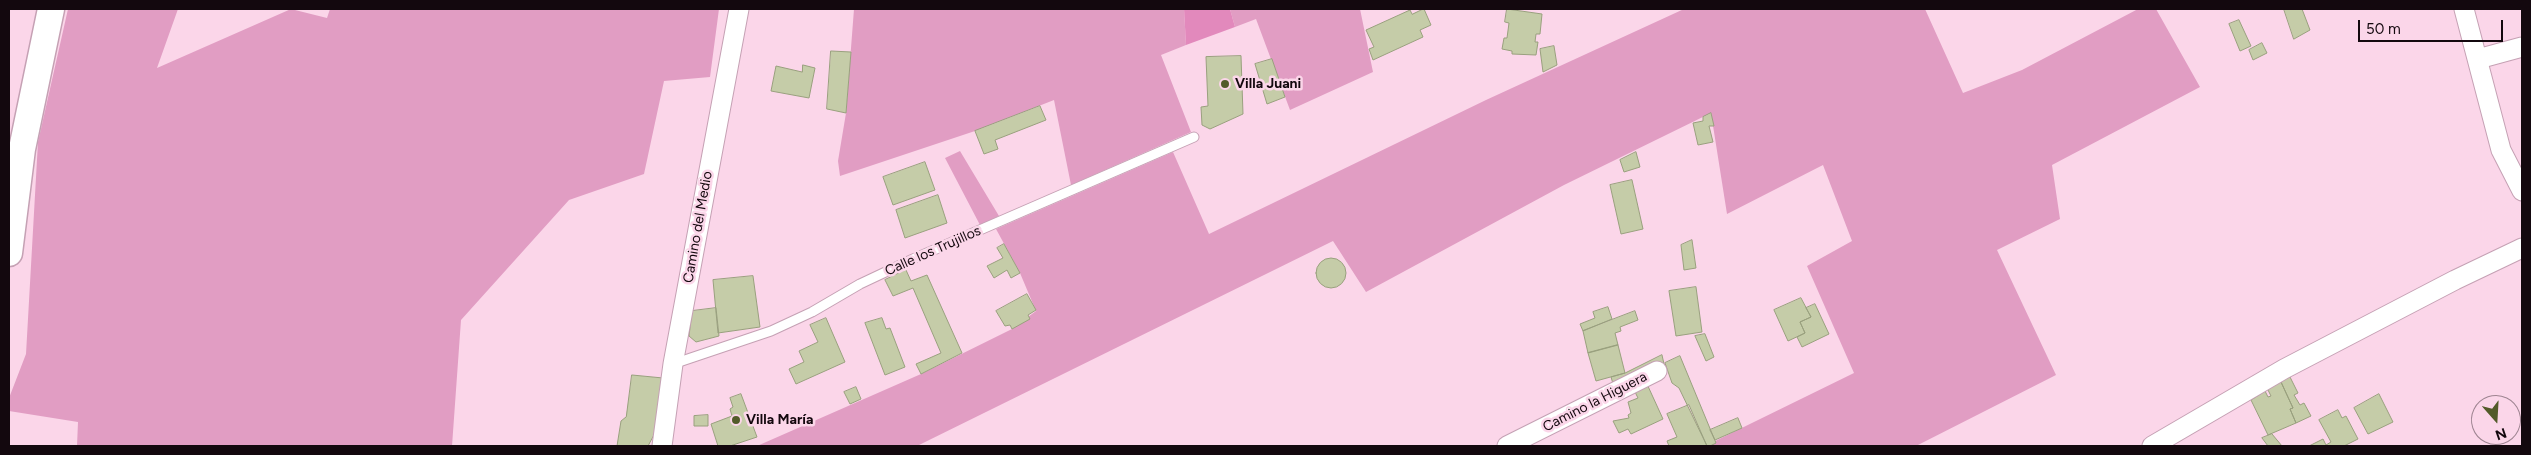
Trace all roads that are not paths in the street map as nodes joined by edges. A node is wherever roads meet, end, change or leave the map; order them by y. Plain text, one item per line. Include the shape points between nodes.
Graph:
1 (51, 9) edge
2 (739, 9) edge
3 (2464, 9) edge
4 (2522, 47) edge
5 (2478, 59) junction
6 (1194, 137) dead end
7 (2522, 191) edge
8 (11, 211) edge
9 (2522, 248) edge
10 (9, 253) edge
11 (673, 364) junction
12 (1657, 371) dead end
13 (662, 446) edge
14 (1507, 446) edge
15 (2152, 446) edge

1 - 8 main road
2 - 11 street, Camino del Medio
3 - 5 street
4 - 5 street
5 - 7 street via 2501,150
6 - 11 lane, Calle los Trujillos via 887,272 772,331
8 - 10 main road
9 - 15 street via 2284,369
11 - 13 street, Camino del Medio
12 - 14 street, Camino la Higuera

